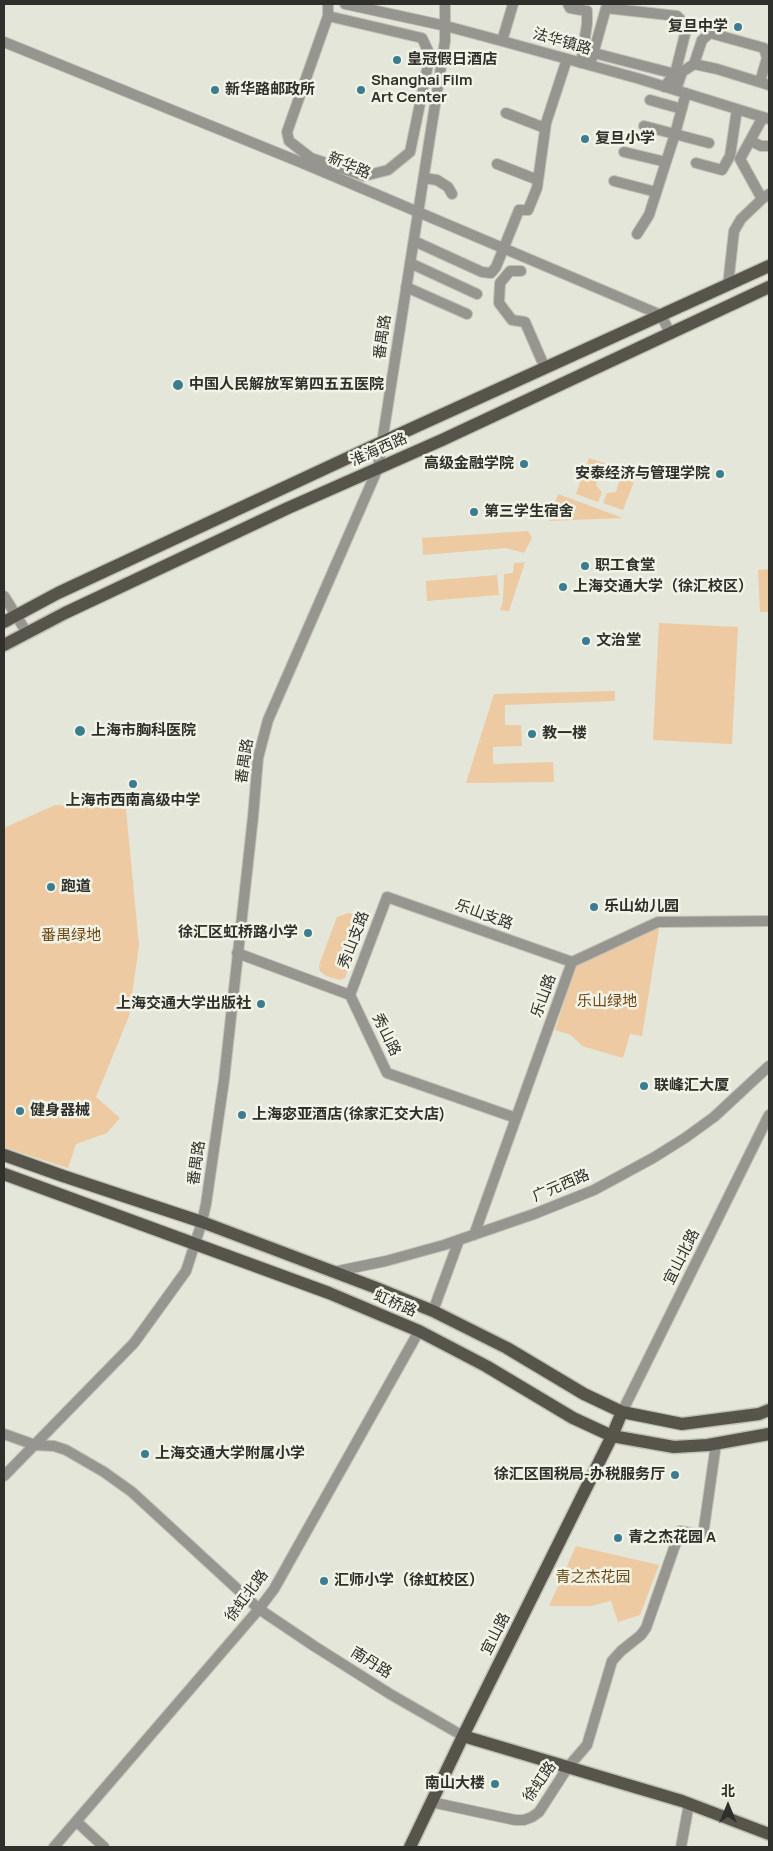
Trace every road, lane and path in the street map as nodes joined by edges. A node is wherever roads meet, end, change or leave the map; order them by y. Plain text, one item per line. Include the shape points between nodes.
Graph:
1 (328, 4) edge
2 (345, 4) edge
3 (446, 4) edge
4 (513, 4) edge
5 (568, 4) edge
6 (328, 16) junction
7 (404, 17) junction
8 (446, 26) junction
9 (401, 33) junction
10 (502, 41) junction
11 (4, 42) edge
12 (594, 53) junction
13 (567, 59) junction
14 (632, 63) junction
15 (586, 64) junction
16 (694, 64) junction
17 (428, 67) junction
18 (440, 69) junction
19 (675, 74) junction
20 (629, 76) junction
21 (765, 83) edge
22 (664, 87) junction
23 (681, 92) junction
24 (650, 100) dead end
25 (420, 108) junction
26 (682, 109) junction
27 (737, 109) junction
28 (434, 111) junction
29 (506, 112) dead end
30 (766, 118) edge
31 (644, 126) dead end
32 (545, 128) junction
33 (676, 134) junction
34 (751, 141) junction
35 (709, 143) dead end
36 (769, 146) edge
37 (624, 152) dead end
38 (407, 154) junction
39 (427, 159) junction
40 (310, 162) junction
41 (666, 162) junction
42 (696, 163) dead end
43 (497, 164) dead end
44 (424, 178) junction
45 (538, 180) junction
46 (614, 181) dead end
47 (656, 192) junction
48 (452, 194) dead end
49 (765, 196) edge
50 (419, 212) junction
51 (637, 234) dead end
52 (414, 240) junction
53 (503, 248) junction
54 (527, 258) junction
55 (410, 263) junction
56 (769, 266) edge
57 (728, 285) junction
58 (769, 287) edge
59 (406, 288) junction
60 (477, 294) dead end
61 (467, 314) dead end
62 (661, 315) junction
63 (670, 333) junction
64 (545, 368) junction
65 (382, 442) junction
66 (378, 468) junction
67 (4, 596) edge
68 (17, 615) junction
69 (4, 622) edge
70 (27, 633) junction
71 (4, 645) edge
72 (387, 897) joint
73 (769, 921) edge
74 (237, 953) junction
75 (572, 962) junction
76 (350, 995) junction
77 (769, 1066) edge
78 (769, 1115) edge
79 (516, 1118) junction
80 (4, 1155) edge
81 (4, 1174) edge
82 (202, 1222) junction
83 (474, 1234) junction
84 (459, 1240) junction
85 (195, 1246) junction
86 (333, 1272) junction
87 (433, 1311) junction
88 (419, 1331) junction
89 (769, 1410) edge
90 (622, 1412) junction
91 (4, 1434) edge
92 (769, 1434) edge
93 (612, 1436) junction
94 (716, 1444) junction
95 (35, 1445) junction
96 (4, 1476) edge
97 (259, 1609) junction
98 (463, 1736) junction
99 (568, 1767) junction
100 (431, 1802) junction
101 (689, 1804) junction
102 (77, 1822) junction
103 (769, 1834) edge
104 (54, 1847) edge
105 (104, 1847) edge
106 (410, 1847) edge
107 (680, 1847) edge

1 - 6 street
2 - 7 street, 法华镇路
3 - 8 street, 番禺路
4 - 10 street
5 - 15 street via 570,8 587,11
6 - 9 street
6 - 40 street via 287,132 289,142
7 - 8 street, 法华镇路
7 - 9 street
8 - 10 street, 法华镇路
8 - 18 street, 番禺路
9 - 17 street via 422,38 430,55
10 - 13 street, 法华镇路
11 - 40 street, 新华路
12 - 14 street
12 - 15 street
12 - 19 street via 606,8 677,16 687,26
13 - 15 street, 法华镇路
13 - 32 street
14 - 19 street
14 - 20 street
15 - 20 street, 法华镇路
16 - 21 street
16 - 21 street via 702,40 710,33 755,45 764,48 767,58
16 - 23 street via 682,72
17 - 18 street
17 - 25 street
18 - 28 street, 番禺路
19 - 22 street
20 - 22 street, 法华镇路
22 - 23 street, 法华镇路
23 - 26 street
23 - 27 street, 法华镇路
24 - 26 street
25 - 28 street
25 - 38 street
26 - 33 street
27 - 30 street, 法华镇路
27 - 42 street via 730,156 722,170
28 - 39 street, 番禺路
29 - 32 street
30 - 34 street
31 - 33 street
32 - 45 street
33 - 35 street
33 - 41 street
34 - 36 street
34 - 49 street via 740,159
37 - 41 street
38 - 39 street
38 - 40 street via 388,170 364,176
39 - 44 street, 番禺路
40 - 50 street, 新华路
41 - 47 street
43 - 45 street
44 - 48 street via 437,180
44 - 50 street, 番禺路
45 - 53 street via 528,210 519,210
46 - 47 street
47 - 51 street via 649,215
49 - 57 street via 734,230
50 - 52 street, 番禺路
50 - 53 street, 新华路
52 - 53 street via 482,272 491,273
52 - 55 street, 番禺路
53 - 54 street, 新华路
54 - 62 street, 新华路
54 - 64 street via 520,274 510,271 500,283 499,303 512,320 525,322
55 - 59 street, 番禺路
55 - 60 street
56 - 57 main road, 淮海西路
57 - 62 main road, 淮海西路
58 - 63 main road, 淮海西路
59 - 61 street
59 - 65 street, 番禺路
62 - 63 street
62 - 64 main road, 淮海西路
63 - 66 main road, 淮海西路
64 - 65 main road, 淮海西路
65 - 66 street, 番禺路
65 - 68 main road, 淮海西路
66 - 70 main road, 淮海西路
66 - 74 street, 番禺路 via 268,720 258,758
67 - 68 street
68 - 69 main road, 淮海西路
68 - 70 street
70 - 71 main road, 淮海西路
72 - 75 street, 乐山支路
72 - 76 street, 秀山支路
73 - 75 street, 乐山路 via 658,922
74 - 76 street
74 - 82 street, 番禺路 via 224,1080
75 - 79 street, 乐山路
76 - 79 street, 秀山路 via 387,1073
77 - 83 street, 广元西路 via 714,1117 653,1158 570,1201
78 - 90 street, 宜山北路
79 - 83 street, 乐山路
80 - 82 main road, 虹桥路
81 - 85 main road, 虹桥路
82 - 85 street, 番禺路
82 - 86 main road, 虹桥路
83 - 84 street, 广元西路
84 - 86 street, 广元西路
84 - 87 street
85 - 88 main road, 虹桥路 via 330,1294
85 - 95 street, 番禺路 via 186,1271 134,1343
86 - 87 main road, 虹桥路
87 - 90 main road, 虹桥路
88 - 93 main road, 虹桥路 via 573,1418
88 - 97 street, 徐虹北路 via 274,1588
89 - 90 main road, 虹桥路 via 682,1424
90 - 93 main road, 宜山路
91 - 95 street, 南丹路
92 - 94 main road, 虹桥路
93 - 94 main road, 虹桥路 via 674,1446
93 - 98 main road, 宜山路
94 - 99 street, 徐虹路 via 703,1535 680,1531 646,1628 616,1655 590,1738
95 - 96 street, 番禺路
95 - 97 street, 南丹路 via 66,1450 104,1472
97 - 98 street, 南丹路 via 390,1694
97 - 102 street, 徐虹北路
98 - 99 main road, 南丹路
98 - 100 main road, 宜山路
99 - 100 street, 徐虹路 via 539,1812 524,1820
99 - 101 main road, 南丹路
100 - 106 main road, 宜山路
101 - 103 main road, 南丹路
101 - 107 street
102 - 104 street, 徐虹北路
102 - 105 street

